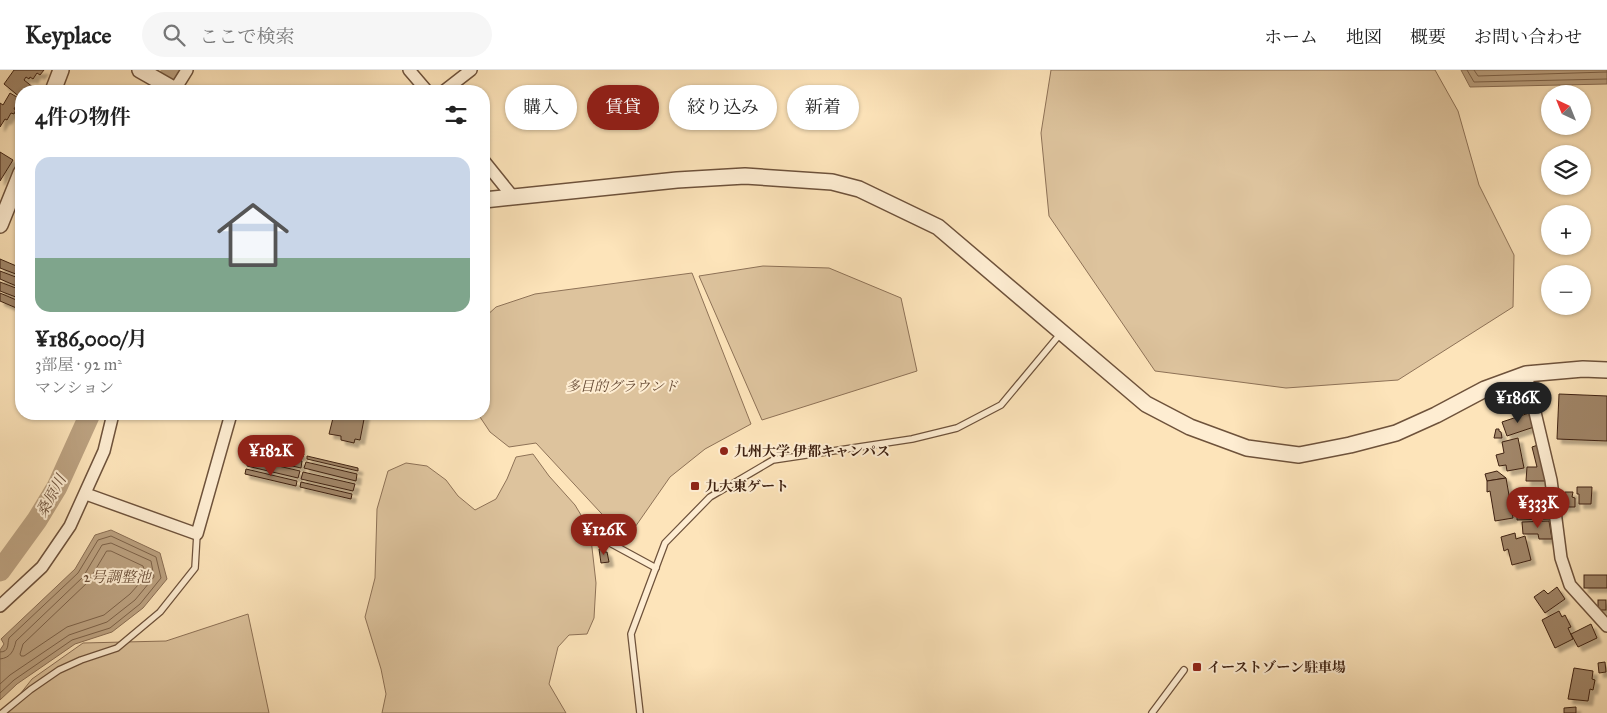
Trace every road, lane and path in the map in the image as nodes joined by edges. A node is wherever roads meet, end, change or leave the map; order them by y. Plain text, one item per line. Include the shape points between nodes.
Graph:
1 (61, 70) edge
2 (187, 70) edge
3 (409, 70) edge
4 (471, 70) edge
5 (145, 73) edge
6 (55, 85) edge
7 (165, 85) edge
8 (178, 85) edge
9 (422, 85) edge
10 (452, 85) edge
11 (490, 168) edge
12 (15, 188) edge
13 (513, 197) junction
14 (490, 199) edge
15 (0, 225) edge
16 (1061, 333) junction
17 (1607, 370) edge
18 (1526, 374) junction
19 (112, 420) edge
20 (230, 420) edge
21 (86, 494) junction
22 (197, 534) junction
23 (610, 543) dead end
24 (656, 568) junction
25 (0, 606) edge
26 (1607, 626) edge
27 (1184, 670) dead end
28 (2, 713) edge
29 (640, 713) edge
30 (1152, 713) edge

1 - 6 street
2 - 8 street
3 - 9 street
4 - 10 street
5 - 7 street
11 - 13 street
12 - 15 street
13 - 14 street
13 - 16 street via 745,176 832,182 859,189 938,227
16 - 18 street via 1146,404 1190,427 1247,448 1299,455 1396,433 1485,389
16 - 24 lane via 1001,405 957,428 912,439 773,460 710,498 665,543
17 - 18 street
18 - 26 street via 1551,480 1561,558 1570,585
19 - 21 street via 104,451
20 - 22 street
21 - 22 street
21 - 25 street via 70,526 42,567
22 - 28 lane via 195,568 160,612 117,648 59,670
23 - 24 lane
24 - 29 lane via 631,634
27 - 30 lane

